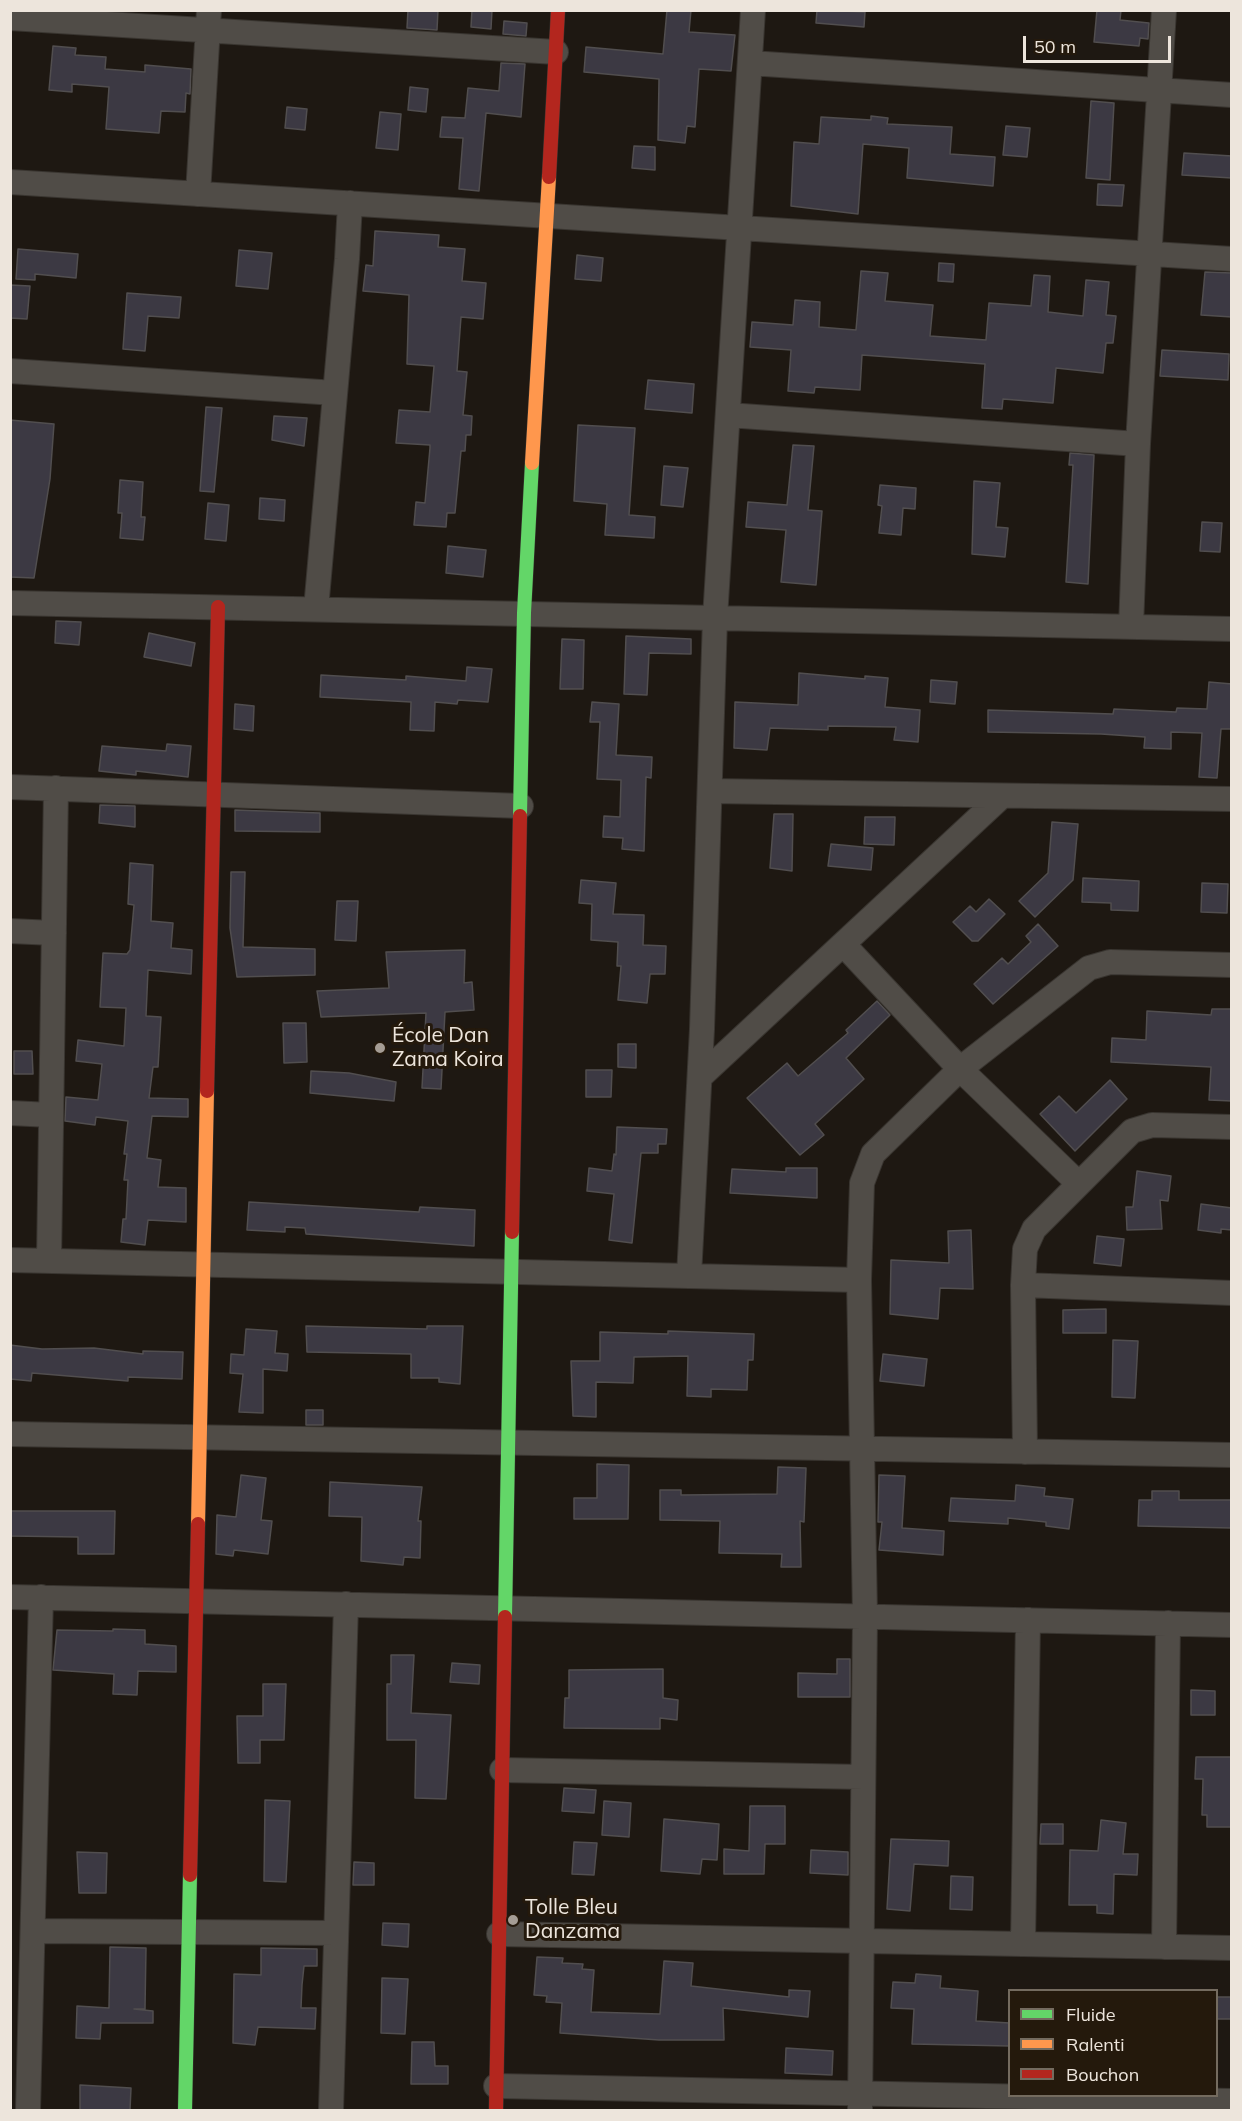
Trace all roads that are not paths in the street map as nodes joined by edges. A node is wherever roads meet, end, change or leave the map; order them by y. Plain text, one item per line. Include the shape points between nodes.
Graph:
1 (558, 10) edge
2 (753, 10) edge
3 (1164, 10) edge
4 (10, 18) edge
5 (208, 20) edge
6 (556, 52) junction
7 (750, 63) junction
8 (1159, 91) junction
9 (1232, 95) edge
10 (10, 182) edge
11 (198, 194) junction
12 (350, 203) junction
13 (547, 216) junction
14 (740, 228) junction
15 (1150, 254) junction
16 (1232, 259) edge
17 (10, 371) edge
18 (335, 393) junction
19 (728, 415) junction
20 (1138, 444) junction
21 (10, 603) edge
22 (218, 607) junction
23 (316, 609) junction
24 (524, 614) junction
25 (715, 618) junction
26 (1131, 627) junction
27 (1232, 629) edge
28 (10, 787) edge
29 (56, 788) junction
30 (710, 791) junction
31 (214, 794) junction
32 (1001, 797) junction
33 (1232, 799) edge
34 (520, 806) junction
35 (10, 931) edge
36 (54, 933) junction
37 (843, 944) junction
38 (1232, 965) edge
39 (960, 1069) junction
40 (700, 1077) junction
41 (10, 1113) edge
42 (51, 1115) junction
43 (1232, 1127) edge
44 (1078, 1183) junction
45 (10, 1260) edge
46 (49, 1261) junction
47 (204, 1264) junction
48 (512, 1272) junction
49 (689, 1276) junction
50 (859, 1280) junction
51 (1023, 1285) junction
52 (1232, 1293) edge
53 (10, 1434) edge
54 (200, 1438) junction
55 (508, 1443) junction
56 (862, 1449) junction
57 (1025, 1452) junction
58 (1232, 1455) edge
59 (10, 1597) edge
60 (41, 1598) junction
61 (196, 1601) junction
62 (346, 1604) junction
63 (505, 1608) junction
64 (865, 1616) junction
65 (1028, 1620) junction
66 (1168, 1623) junction
67 (1232, 1625) edge
68 (502, 1770) junction
69 (863, 1777) junction
70 (33, 1932) junction
71 (189, 1932) junction
72 (336, 1933) junction
73 (499, 1934) junction
74 (861, 1941) junction
75 (1023, 1944) junction
76 (1164, 1947) junction
77 (1232, 1948) edge
78 (20, 2073) edge
79 (496, 2086) junction
80 (1232, 2101) edge
81 (860, 2102) edge
82 (28, 2110) edge
83 (185, 2110) edge
84 (331, 2110) edge
85 (496, 2110) edge

1 - 6 street
2 - 7 street
3 - 8 street
4 - 5 street
5 - 6 street
5 - 11 street
6 - 13 street
7 - 8 street
7 - 14 street
8 - 9 street
8 - 15 street
10 - 11 street
11 - 12 street
12 - 13 street
12 - 18 street
13 - 14 street
13 - 24 street
14 - 15 street
14 - 19 street
15 - 16 street
15 - 20 street
17 - 18 street
18 - 23 street
19 - 20 street
19 - 25 street
20 - 26 street
21 - 22 street
22 - 23 street
22 - 31 street
23 - 24 street
24 - 25 street
24 - 34 street
25 - 26 street
25 - 30 street
26 - 27 street
28 - 29 street
29 - 31 street
29 - 36 street
30 - 32 street
30 - 40 street
31 - 34 street
31 - 47 street
32 - 33 street
32 - 37 street
34 - 48 street
35 - 36 street
36 - 42 street
37 - 39 street
37 - 40 street
38 - 39 street via 1098,964
39 - 44 street
39 - 50 street via 873,1154 862,1184
40 - 49 street
41 - 42 street
42 - 46 street
43 - 44 street via 1141,1127
44 - 51 street via 1028,1239
45 - 46 street
46 - 47 street
47 - 48 street
47 - 54 street
48 - 49 street
48 - 55 street
49 - 50 street
50 - 56 street
51 - 52 street
51 - 57 street
53 - 54 street
54 - 55 street
54 - 61 street
55 - 56 street
55 - 63 street
56 - 57 street
56 - 64 street
57 - 58 street
59 - 60 street
60 - 61 street
60 - 70 street
61 - 62 street
61 - 71 street
62 - 63 street
62 - 72 street
63 - 64 street
63 - 68 street
64 - 65 street
64 - 69 street
65 - 66 street
65 - 75 street
66 - 67 street
66 - 76 street
68 - 69 street
68 - 73 street
69 - 74 street
70 - 71 street
70 - 78 street
71 - 72 street
71 - 83 street
72 - 84 street
73 - 74 street
73 - 79 street
74 - 75 street
74 - 81 street
75 - 76 street
76 - 77 street
78 - 82 street
79 - 81 street
79 - 85 street
80 - 81 street

